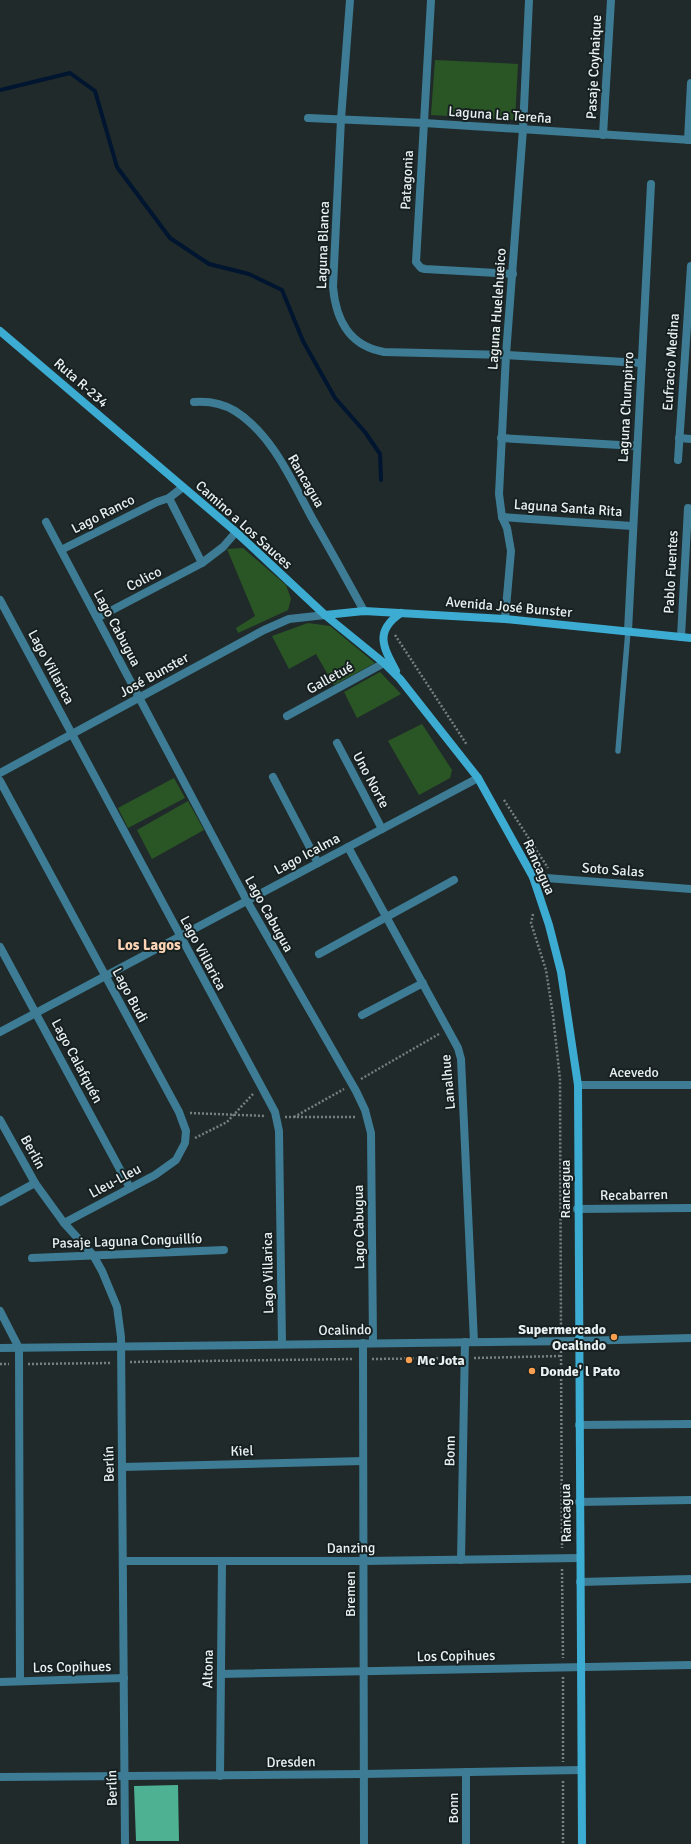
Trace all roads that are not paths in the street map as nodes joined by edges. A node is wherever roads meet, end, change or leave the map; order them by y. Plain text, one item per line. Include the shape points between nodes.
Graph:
1 (350, 0) edge
2 (430, 0) edge
3 (529, 0) edge
4 (611, 0) edge
5 (691, 83) edge
6 (308, 118) dead end
7 (341, 119) junction
8 (424, 123) junction
9 (523, 129) junction
10 (603, 135) junction
11 (689, 140) edge
12 (651, 184) dead end
13 (691, 266) edge
14 (512, 274) junction
15 (0, 331) edge
16 (688, 342) edge
17 (506, 355) junction
18 (641, 363) junction
19 (194, 402) dead end
20 (501, 438) junction
21 (679, 438) junction
22 (691, 439) edge
23 (637, 446) junction
24 (144, 455) joint
25 (678, 460) dead end
26 (183, 487) junction
27 (169, 498) junction
28 (688, 508) dead end
29 (502, 517) junction
30 (46, 522) dead end
31 (632, 526) junction
32 (236, 532) junction
33 (689, 533) edge
34 (61, 550) junction
35 (202, 563) junction
36 (0, 600) edge
37 (364, 611) junction
38 (401, 613) junction
39 (325, 615) junction
40 (97, 618) junction
41 (505, 619) junction
42 (628, 631) junction
43 (681, 637) junction
44 (691, 638) edge
45 (384, 663) junction
46 (400, 679) junction
47 (139, 698) junction
48 (288, 716) dead end
49 (72, 734) junction
50 (337, 743) dead end
51 (618, 751) dead end
52 (0, 773) edge
53 (273, 777) dead end
54 (478, 778) junction
55 (0, 781) edge
56 (382, 829) junction
57 (348, 847) junction
58 (318, 863) junction
59 (533, 877) junction
60 (454, 880) dead end
61 (691, 889) edge
62 (247, 901) junction
63 (386, 916) junction
64 (180, 937) junction
65 (0, 947) edge
66 (319, 954) dead end
67 (106, 976) junction
68 (423, 983) junction
69 (36, 1013) junction
70 (362, 1015) dead end
71 (0, 1032) edge
72 (578, 1085) junction
73 (691, 1085) edge
74 (0, 1120) edge
75 (176, 1160) joint
76 (35, 1183) junction
77 (130, 1188) junction
78 (0, 1202) edge
79 (691, 1208) edge
80 (577, 1209) junction
81 (64, 1223) junction
82 (224, 1250) dead end
83 (93, 1255) junction
84 (32, 1258) dead end
85 (0, 1311) edge
86 (691, 1338) edge
87 (578, 1341) junction
88 (373, 1342) junction
89 (465, 1342) junction
90 (474, 1342) junction
91 (362, 1343) junction
92 (282, 1344) junction
93 (121, 1346) junction
94 (0, 1348) edge
95 (18, 1348) junction
96 (691, 1424) edge
97 (579, 1425) junction
98 (363, 1461) junction
99 (122, 1466) junction
100 (691, 1500) edge
101 (579, 1502) junction
102 (580, 1558) junction
103 (461, 1560) junction
104 (123, 1561) junction
105 (363, 1561) junction
106 (222, 1562) junction
107 (691, 1579) edge
108 (580, 1582) junction
109 (691, 1665) edge
110 (581, 1667) junction
111 (364, 1671) junction
112 (221, 1674) junction
113 (124, 1678) junction
114 (20, 1681) junction
115 (0, 1682) edge
116 (581, 1770) junction
117 (466, 1772) junction
118 (364, 1774) junction
119 (125, 1775) junction
120 (220, 1776) junction
121 (0, 1777) edge
122 (125, 1844) edge
123 (364, 1844) edge
124 (466, 1844) edge
125 (582, 1844) edge

1 - 7 street, Laguna Blanca
2 - 8 street, Patagonia
3 - 9 street, Laguna Huelehueico
4 - 10 street, Pasaje Coyhaique
5 - 11 street
6 - 7 street, Laguna La Tereña
7 - 8 street, Laguna La Tereña
7 - 17 street, Laguna Blanca via 333,287 336,305 347,330 355,341 365,348 384,352
8 - 9 street, Laguna La Tereña
8 - 14 street, Patagonia via 416,258 418,265 425,269
9 - 10 street, Laguna La Tereña
9 - 14 street, Laguna Huelehueico
10 - 11 street, Laguna La Tereña
12 - 18 street, Laguna Chumpirro
13 - 16 street, Eufracio Medina
14 - 17 street, Laguna Huelehueico
15 - 24 main road, Ruta R-234
16 - 21 street, Eufracio Medina
17 - 18 street, Laguna Blanca
17 - 20 street, Laguna Huelehueico
18 - 23 street, Laguna Chumpirro
19 - 37 street, Rancagua via 204,401 225,406 244,418 264,438 282,462
20 - 23 street
20 - 29 street, Laguna Huelehueico via 499,494
21 - 22 street
21 - 25 street, Eufracio Medina
23 - 31 street, Laguna Chumpirro
24 - 26 main road, Camino a Los Sauces
26 - 27 street, Lago Ranco
26 - 32 main road, Camino a Los Sauces
27 - 34 street, Lago Ranco
27 - 35 street
28 - 33 street, Pablo Fuentes
29 - 31 street, Laguna Santa Rita
29 - 41 street, Laguna Huelehueico via 507,528 511,551
30 - 34 street, Lago Cabugua
31 - 42 street, Laguna Chumpirro
32 - 35 street, Colico via 223,548
32 - 39 main road, Camino a Los Sauces
33 - 43 street, Pablo Fuentes
34 - 40 street, Lago Cabugua
35 - 40 street, Colico
36 - 49 street, Lago Villarica
37 - 38 main road, Avenida José Bunster
37 - 39 main road, Avenida José Bunster
38 - 41 main road, Avenida José Bunster
38 - 46 main road via 390,620 384,634 387,654
39 - 45 main road, Rancagua
39 - 47 street, José Bunster via 276,624
40 - 47 street, Lago Cabugua
41 - 42 main road, Avenida José Bunster
42 - 43 main road, Avenida José Bunster
42 - 51 lane
43 - 44 main road, Avenida José Bunster
45 - 46 main road, Rancagua
45 - 48 street, Galletué
46 - 54 main road, Rancagua
47 - 49 street, José Bunster
47 - 62 street, Lago Cabugua
49 - 52 street, José Bunster
49 - 64 street, Lago Villarica
50 - 56 street, Uno Norte
53 - 58 street
54 - 56 street, Lago Icalma
54 - 59 main road, Rancagua
55 - 67 street, Lago Budi
56 - 57 street, Lago Icalma
57 - 58 street, Lago Icalma
57 - 63 street, Lanalhue
58 - 62 street, Lago Icalma
59 - 61 street, Soto Salas
59 - 72 main road, Rancagua via 561,972
60 - 63 street
62 - 64 street, Lago Icalma
62 - 88 street, Lago Cabugua via 352,1084 367,1117 370,1133
63 - 66 street
63 - 68 street, Lanalhue
64 - 67 street, Lago Icalma
64 - 92 street, Lago Villarica via 276,1116 279,1131
65 - 69 street, Lago Calafquén
67 - 69 street, Lago Icalma
67 - 75 street, Lago Budi via 179,1112 186,1131 185,1143
68 - 70 street
68 - 90 street, Lanalhue via 458,1048 461,1059
69 - 71 street, Lago Icalma
69 - 77 street, Lago Calafquén
72 - 73 street, Acevedo
72 - 80 main road, Rancagua
74 - 76 street, Berlín
75 - 77 street, Lleu-Lleu
76 - 78 street
76 - 81 street, Berlín
77 - 81 street, Lleu-Lleu
79 - 80 street, Recabarren
80 - 87 main road, Rancagua
81 - 83 street, Berlín
82 - 83 street, Pasaje Laguna Conguillío
83 - 84 street, Pasaje Laguna Conguillío
83 - 93 street, Berlín via 117,1307
85 - 95 street
86 - 87 street, Ocalindo
87 - 90 street, Ocalindo
87 - 97 main road, Rancagua
88 - 89 street, Ocalindo
88 - 91 street, Ocalindo
89 - 90 street, Ocalindo
89 - 103 street, Bonn
91 - 92 street, Ocalindo
91 - 98 street, Bremen
92 - 93 street, Ocalindo
93 - 95 street, Ocalindo
93 - 99 street, Berlín
94 - 95 street, Ocalindo
95 - 114 street, Los Copihues
96 - 97 street
97 - 101 main road, Rancagua
98 - 99 street, Kiel
98 - 105 street, Bremen
99 - 104 street, Berlín
100 - 101 street
101 - 102 main road, Rancagua
102 - 103 street, Danzing
102 - 108 main road, Rancagua
103 - 105 street, Danzing
104 - 106 street, Danzing
104 - 113 street, Berlín
105 - 106 street, Danzing
105 - 111 street, Bremen
106 - 112 street, Altona
107 - 108 street
108 - 110 main road, Rancagua
109 - 110 street, Los Copihues
110 - 111 street, Los Copihues
110 - 116 main road, Rancagua
111 - 112 street, Los Copihues
111 - 118 street, Bremen
112 - 120 street, Altona
113 - 114 street, Los Copihues
113 - 119 street, Berlín
114 - 115 street, Los Copihues
116 - 117 street, Dresden
116 - 125 main road, Rancagua
117 - 118 street, Dresden
117 - 124 street, Bonn
118 - 120 street, Dresden
118 - 123 street, Bremen
119 - 120 street, Dresden
119 - 121 street, Dresden
119 - 122 street, Berlín

